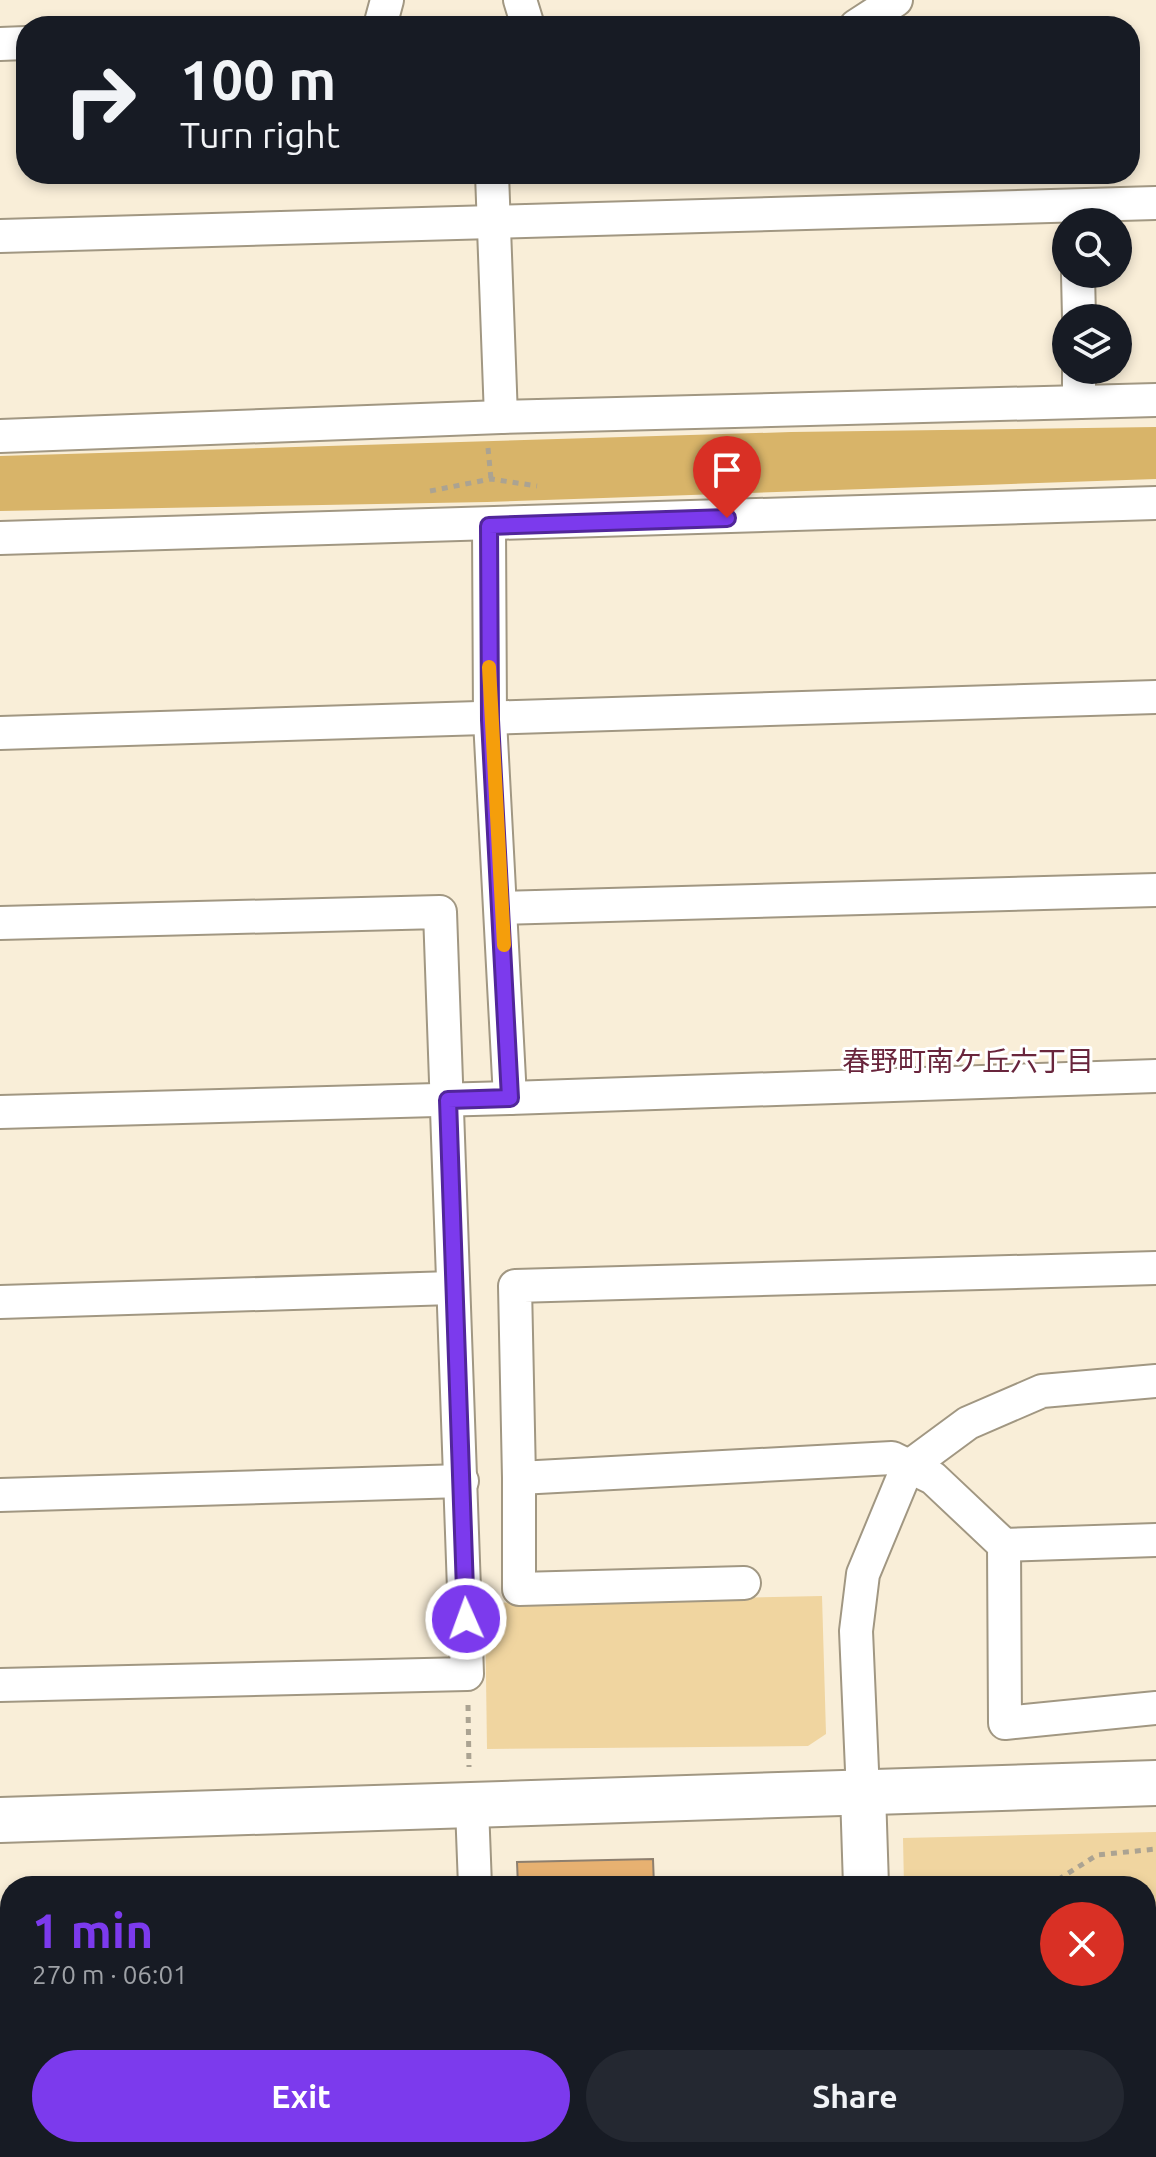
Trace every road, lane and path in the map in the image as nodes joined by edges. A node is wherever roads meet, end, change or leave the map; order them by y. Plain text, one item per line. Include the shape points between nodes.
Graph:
1 (896, 0) edge
2 (871, 16) edge
3 (492, 184) edge
4 (1156, 203) edge
5 (1121, 208) edge
6 (1052, 214) edge
7 (494, 221) junction
8 (0, 236) edge
9 (1079, 384) edge
10 (1156, 400) edge
11 (1079, 402) junction
12 (501, 417) junction
13 (0, 436) edge
14 (1156, 503) edge
15 (489, 526) junction
16 (0, 538) edge
17 (1156, 697) edge
18 (490, 720) junction
19 (0, 733) edge
20 (1156, 890) edge
21 (502, 908) junction
22 (0, 923) edge
23 (1156, 1076) edge
24 (510, 1098) junction
25 (448, 1100) junction
26 (0, 1112) edge
27 (1156, 1268) edge
28 (452, 1288) junction
29 (0, 1302) edge
30 (1156, 1381) edge
31 (907, 1468) junction
32 (519, 1478) junction
33 (462, 1481) junction
34 (0, 1495) edge
35 (1156, 1540) edge
36 (1004, 1545) junction
37 (744, 1583) dead end
38 (467, 1674) junction
39 (0, 1685) edge
40 (1156, 1708) edge
41 (1156, 1783) edge
42 (471, 1788) junction
43 (863, 1793) junction
44 (0, 1820) edge
45 (1156, 1849) edge
46 (475, 1876) edge
47 (866, 1876) edge
48 (1064, 1876) edge

1 - 2 street
3 - 7 street
4 - 5 street
6 - 7 street
7 - 8 street
7 - 12 street
9 - 11 street
10 - 11 street
11 - 12 street
12 - 13 street
14 - 15 street
15 - 16 street
15 - 18 street
17 - 18 street
18 - 19 street
18 - 21 street
20 - 21 street
21 - 24 street
22 - 25 street via 440,912
23 - 24 street
24 - 25 street
25 - 26 street
25 - 28 street
27 - 32 street via 515,1286
28 - 29 street
28 - 33 street
30 - 31 street via 1042,1391 968,1423
31 - 32 street via 892,1458
31 - 36 street via 933,1478
31 - 43 street via 863,1574 859,1602
32 - 37 street via 519,1589
33 - 34 street
33 - 38 street
35 - 36 street
36 - 40 street via 1005,1723
38 - 39 street
38 - 42 path
41 - 43 street
42 - 43 street
42 - 44 street
42 - 46 street
43 - 47 street
45 - 48 path via 1097,1855

